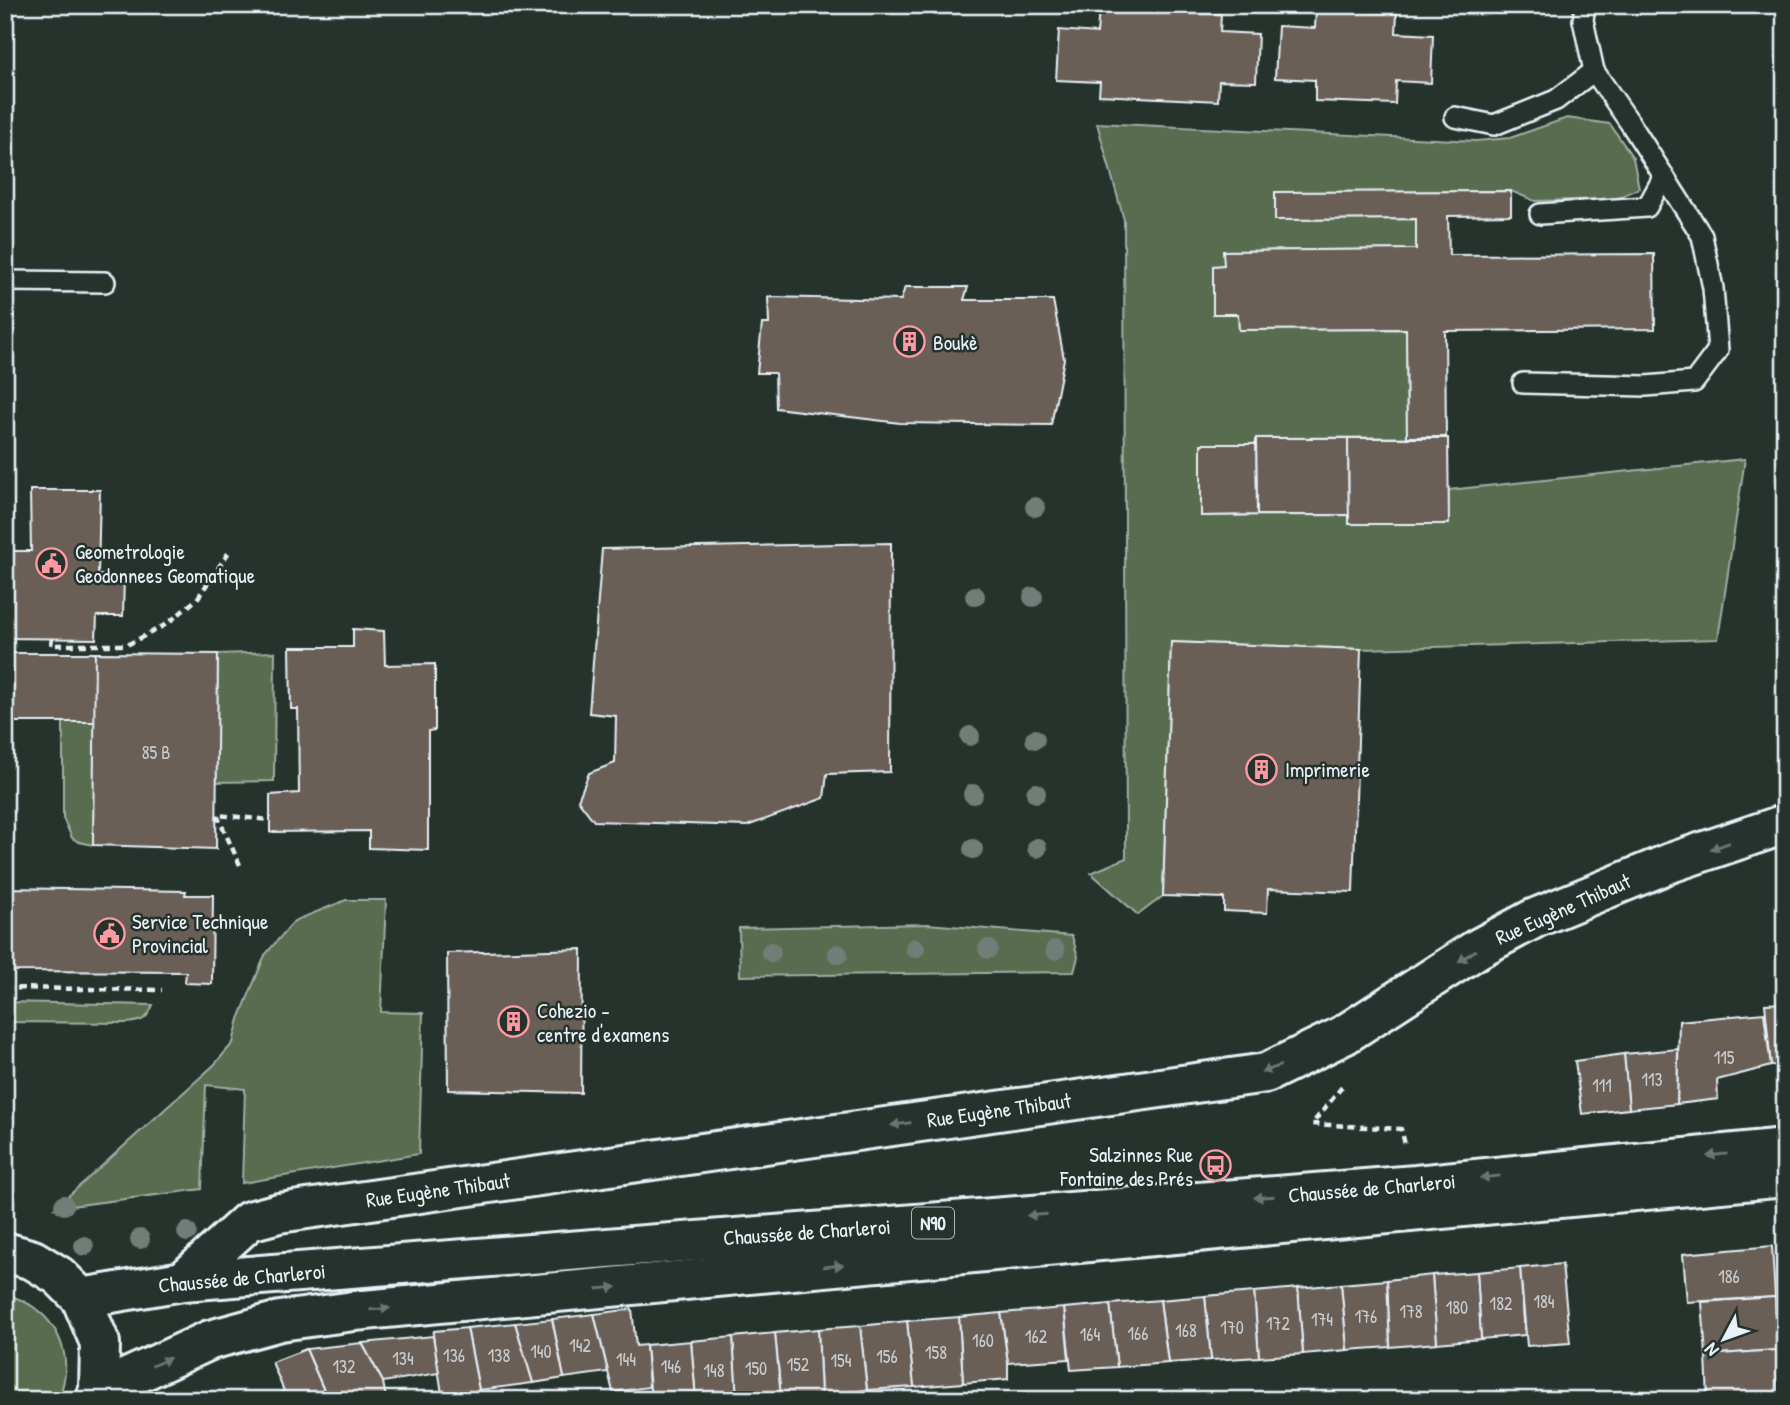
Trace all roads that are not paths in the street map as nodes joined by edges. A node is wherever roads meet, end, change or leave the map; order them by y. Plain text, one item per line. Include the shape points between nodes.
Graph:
1 (1585, 5) edge
2 (1594, 71) junction
3 (1455, 117) dead end
4 (1664, 176) junction
5 (1540, 214) dead end
6 (5, 281) edge
7 (105, 282) dead end
8 (1523, 383) dead end
9 (1785, 824) edge
10 (1785, 1148) edge
11 (1785, 1177) edge
12 (5, 1252) edge
13 (183, 1281) junction
14 (81, 1298) junction
15 (97, 1396) edge

1 - 2 lane via 1583,20
2 - 3 lane via 1556,100 1494,125
2 - 4 lane
4 - 5 lane via 1647,207
4 - 8 lane via 1702,236 1713,288 1718,350 1694,382 1646,386
6 - 7 lane
9 -> 13 main road, Rue Eugène Thibaut via 1670,863 1535,918 1477,949 1344,1035 1266,1073 279,1213 249,1221
10 -> 13 main road, Chaussée de Charleroi / N90 via 1416,1185
15 -> 11 main road, Chaussée de Charleroi / N90 via 210,1340 280,1321 354,1311
12 - 14 main road, N90 via 33,1260 60,1276
13 - 14 main road, Chaussée de Charleroi / N90
14 - 15 main road, N90 via 100,1343

